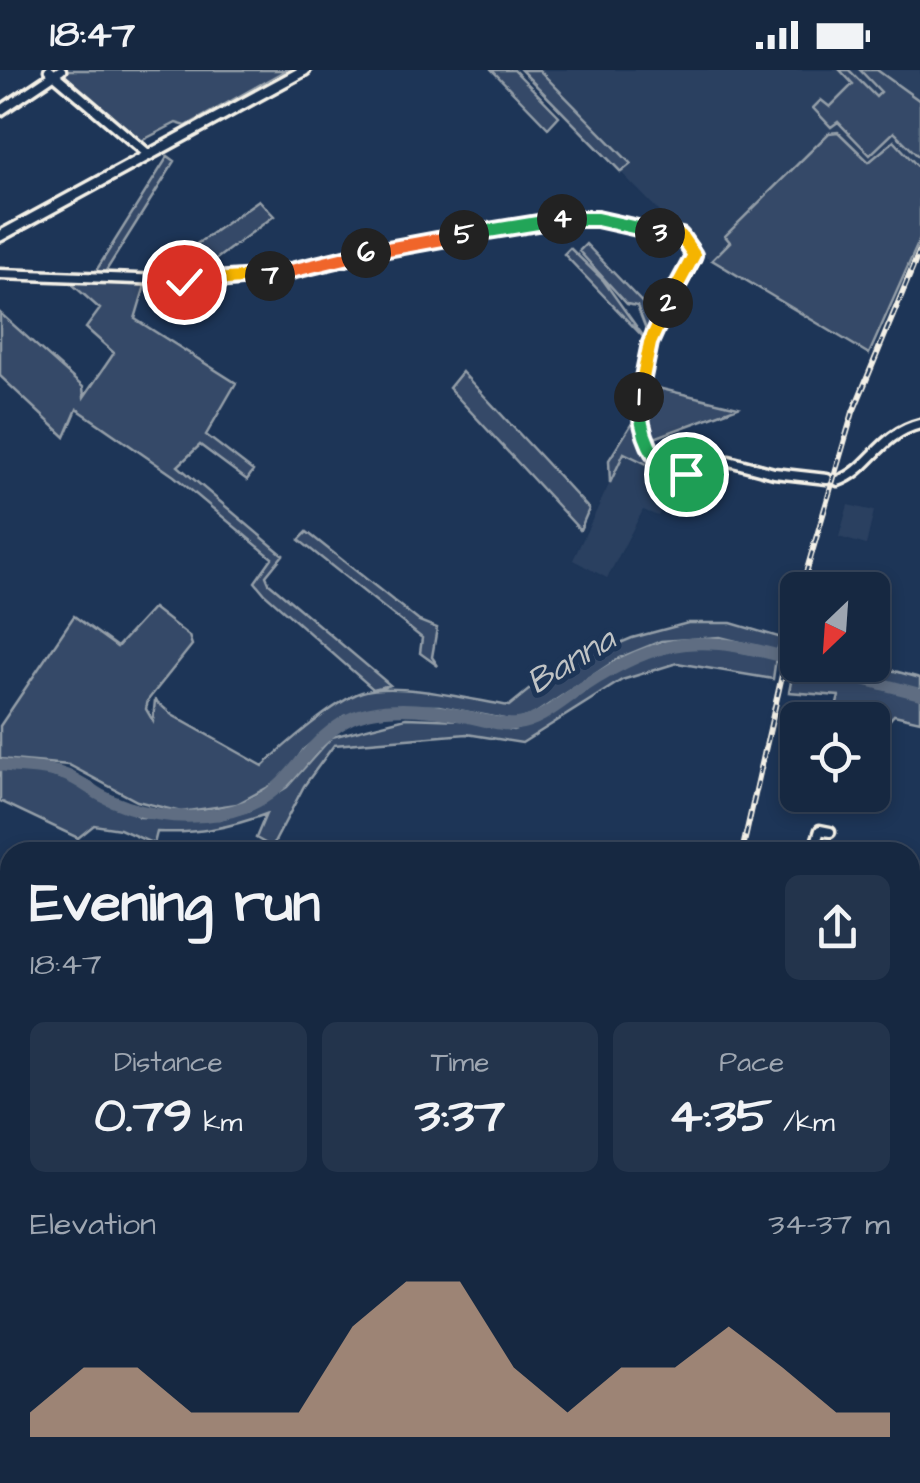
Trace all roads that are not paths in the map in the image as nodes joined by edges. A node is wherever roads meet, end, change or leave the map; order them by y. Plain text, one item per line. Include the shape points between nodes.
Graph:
1 (305, 70) edge
2 (55, 72) edge
3 (0, 112) edge
4 (147, 153) junction
5 (0, 236) edge
6 (0, 274) edge
7 (920, 424) edge
8 (826, 479) dead end
9 (838, 481) dead end
10 (830, 832) dead end
11 (816, 842) edge

1 - 4 street
2 - 3 street
2 - 4 street
4 - 5 street
6 - 8 street via 220,282 557,219 597,219 681,236 694,260 650,343 639,397 647,444 667,468 682,473 729,461
7 - 9 street via 876,448
10 - 11 street via 820,830

